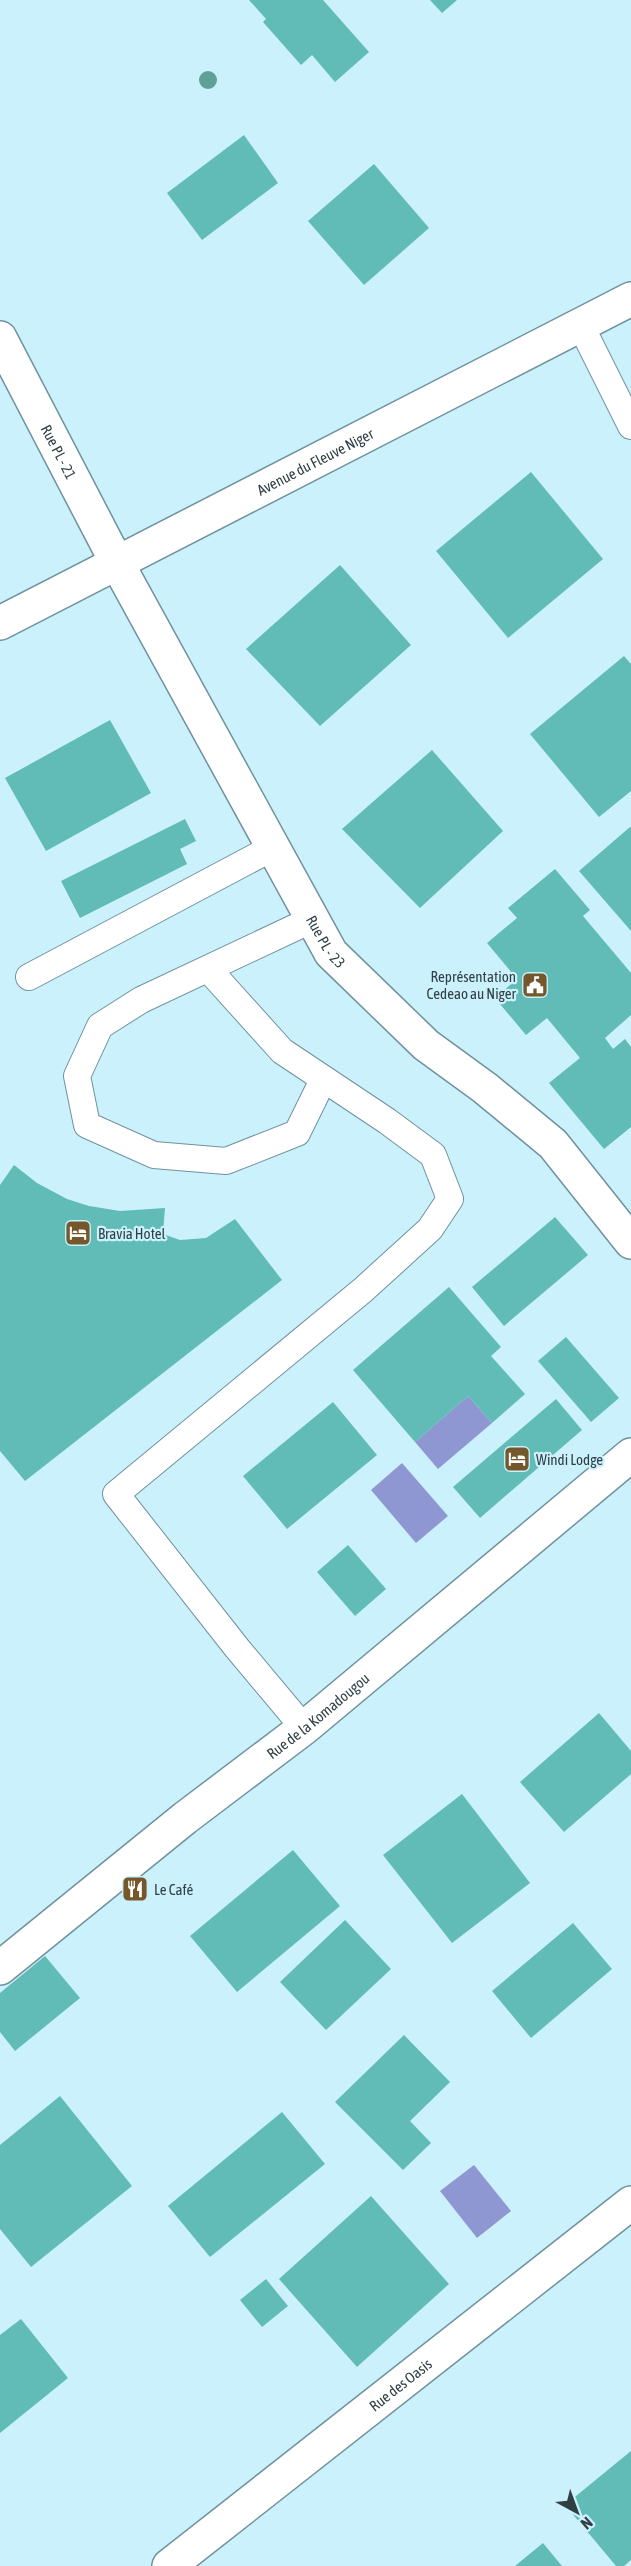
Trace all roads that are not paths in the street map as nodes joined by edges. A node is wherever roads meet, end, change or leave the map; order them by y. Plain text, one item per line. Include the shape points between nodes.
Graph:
1 (631, 299) edge
2 (580, 324) junction
3 (0, 338) edge
4 (631, 426) edge
5 (117, 563) junction
6 (0, 623) edge
7 (272, 848) junction
8 (311, 920) junction
9 (208, 970) junction
10 (29, 977) dead end
11 (322, 1080) junction
12 (631, 1242) edge
13 (631, 1455) edge
14 (304, 1728) junction
15 (0, 1968) edge
16 (631, 2203) edge
17 (170, 2566) edge

1 - 2 street, Avenue du Fleuve Niger
2 - 4 lane
2 - 5 street, Avenue du Fleuve Niger
3 - 5 street, Rue PL - 21
5 - 6 street, Avenue du Fleuve Niger
5 - 7 street, Rue PL - 23
7 - 8 street, Rue PL - 23
7 - 10 lane
8 - 9 lane
8 - 12 street, Rue PL - 23 via 331,953 386,1008 426,1045 553,1144
9 - 11 lane via 282,1051
9 - 11 lane via 141,1000 100,1026 77,1076 87,1125 154,1155 226,1161 297,1133
11 - 14 lane via 433,1155 450,1199 430,1229 363,1290 116,1494
13 - 14 street, Rue de la Komadougou
14 - 15 street, Rue de la Komadougou via 185,1818
16 - 17 street, Rue des Oasis

